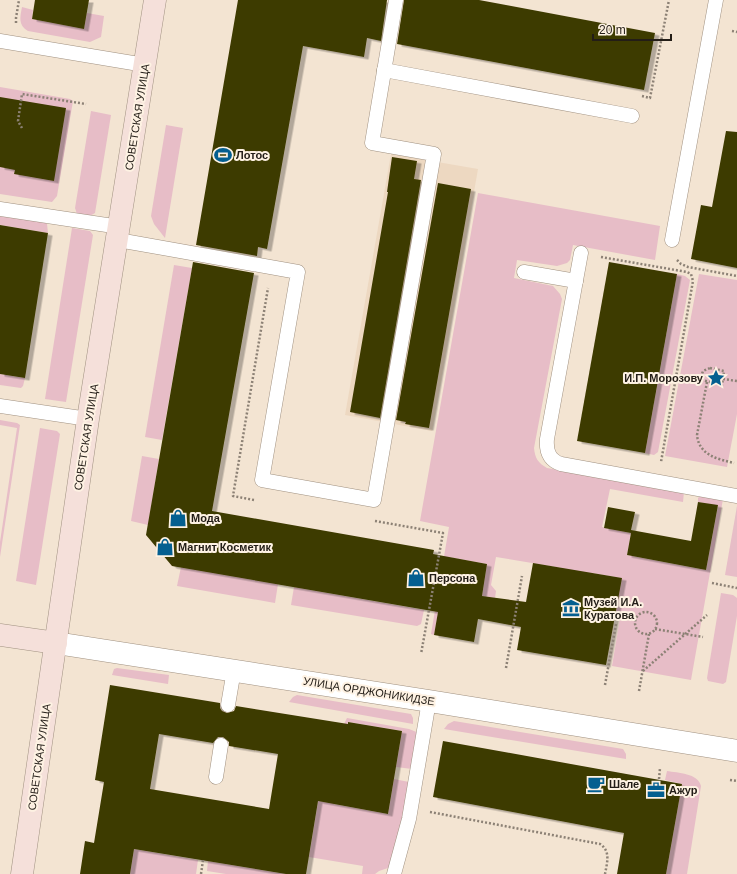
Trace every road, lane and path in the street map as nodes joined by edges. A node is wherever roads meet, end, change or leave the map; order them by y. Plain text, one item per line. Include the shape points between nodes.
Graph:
1 (155, 0) edge
2 (396, 0) edge
3 (669, 0) edge
4 (716, 0) edge
5 (0, 41) edge
6 (145, 65) junction
7 (384, 70) junction
8 (637, 95) dead end
9 (86, 104) dead end
10 (632, 116) dead end
11 (22, 128) dead end
12 (0, 208) edge
13 (119, 233) junction
14 (672, 240) joint
15 (581, 253) dead end
16 (598, 264) dead end
17 (688, 267) junction
18 (524, 272) dead end
19 (687, 272) junction
20 (737, 276) edge
21 (576, 281) junction
22 (269, 284) dead end
23 (723, 379) junction
24 (737, 381) edge
25 (707, 382) junction
26 (0, 406) edge
27 (88, 419) junction
28 (734, 463) dead end
29 (667, 465) dead end
30 (737, 496) edge
31 (256, 500) dead end
32 (373, 521) dead end
33 (522, 576) dead end
34 (712, 583) dead end
35 (737, 588) edge
36 (707, 615) dead end
37 (616, 624) dead end
38 (655, 629) junction
39 (0, 634) edge
40 (649, 634) junction
41 (685, 634) junction
42 (703, 637) dead end
43 (56, 643) junction
44 (422, 654) dead end
45 (506, 668) dead end
46 (234, 670) junction
47 (643, 671) junction
48 (605, 685) dead end
49 (639, 691) dead end
50 (429, 701) junction
51 (228, 705) dead end
52 (221, 745) dead end
53 (737, 751) edge
54 (660, 768) dead end
55 (216, 777) dead end
56 (659, 779) dead end
57 (730, 780) dead end
58 (737, 781) edge
59 (427, 810) dead end
60 (203, 860) dead end
61 (22, 874) edge
62 (201, 874) edge
63 (394, 874) edge
64 (605, 874) edge

1 - 6 street, СОВЕТСКАЯ УЛИЦА
2 - 7 lane
3 - 8 path via 650,98
4 - 14 lane
5 - 6 lane
6 - 13 street, СОВЕТСКАЯ УЛИЦА
7 - 10 lane
7 - 13 lane via 372,143 434,154 374,500 262,480 298,272
9 - 11 path via 22,94 18,121
12 - 13 lane
13 - 27 street, СОВЕТСКАЯ УЛИЦА
14 - 17 path via 670,246 675,257
15 - 21 lane
16 - 19 path via 599,256
17 - 19 path
17 - 20 path
18 - 21 lane
19 - 29 path via 691,274 693,281 660,464
21 - 30 lane via 547,440 551,459 561,464
22 - 31 path via 233,496
23 - 24 path
23 - 25 path via 722,385
23 - 25 path via 724,371 707,368 701,377
25 - 28 path via 698,440 705,451 716,459
26 - 27 lane
27 - 43 street, СОВЕТСКАЯ УЛИЦА
32 - 44 path via 443,533
33 - 45 path
34 - 35 path
36 - 41 path
37 - 48 path
38 - 40 path
38 - 40 path via 657,621 654,615 641,612 635,621 636,628 642,633
38 - 41 path
39 - 43 street, УЛИЦА ОРДЖОНИКИДЗЕ
40 - 47 path
41 - 42 path
41 - 47 path
43 - 46 street, УЛИЦА ОРДЖОНИКИДЗЕ
43 - 61 street, СОВЕТСКАЯ УЛИЦА
46 - 50 street, УЛИЦА ОРДЖОНИКИДЗЕ
46 - 51 lane
47 - 49 path
50 - 53 street, УЛИЦА ОРДЖОНИКИДЗЕ
50 - 63 lane via 410,819
52 - 55 lane
54 - 56 path
57 - 58 path
59 - 64 path via 431,813 600,844 608,858
60 - 62 path

